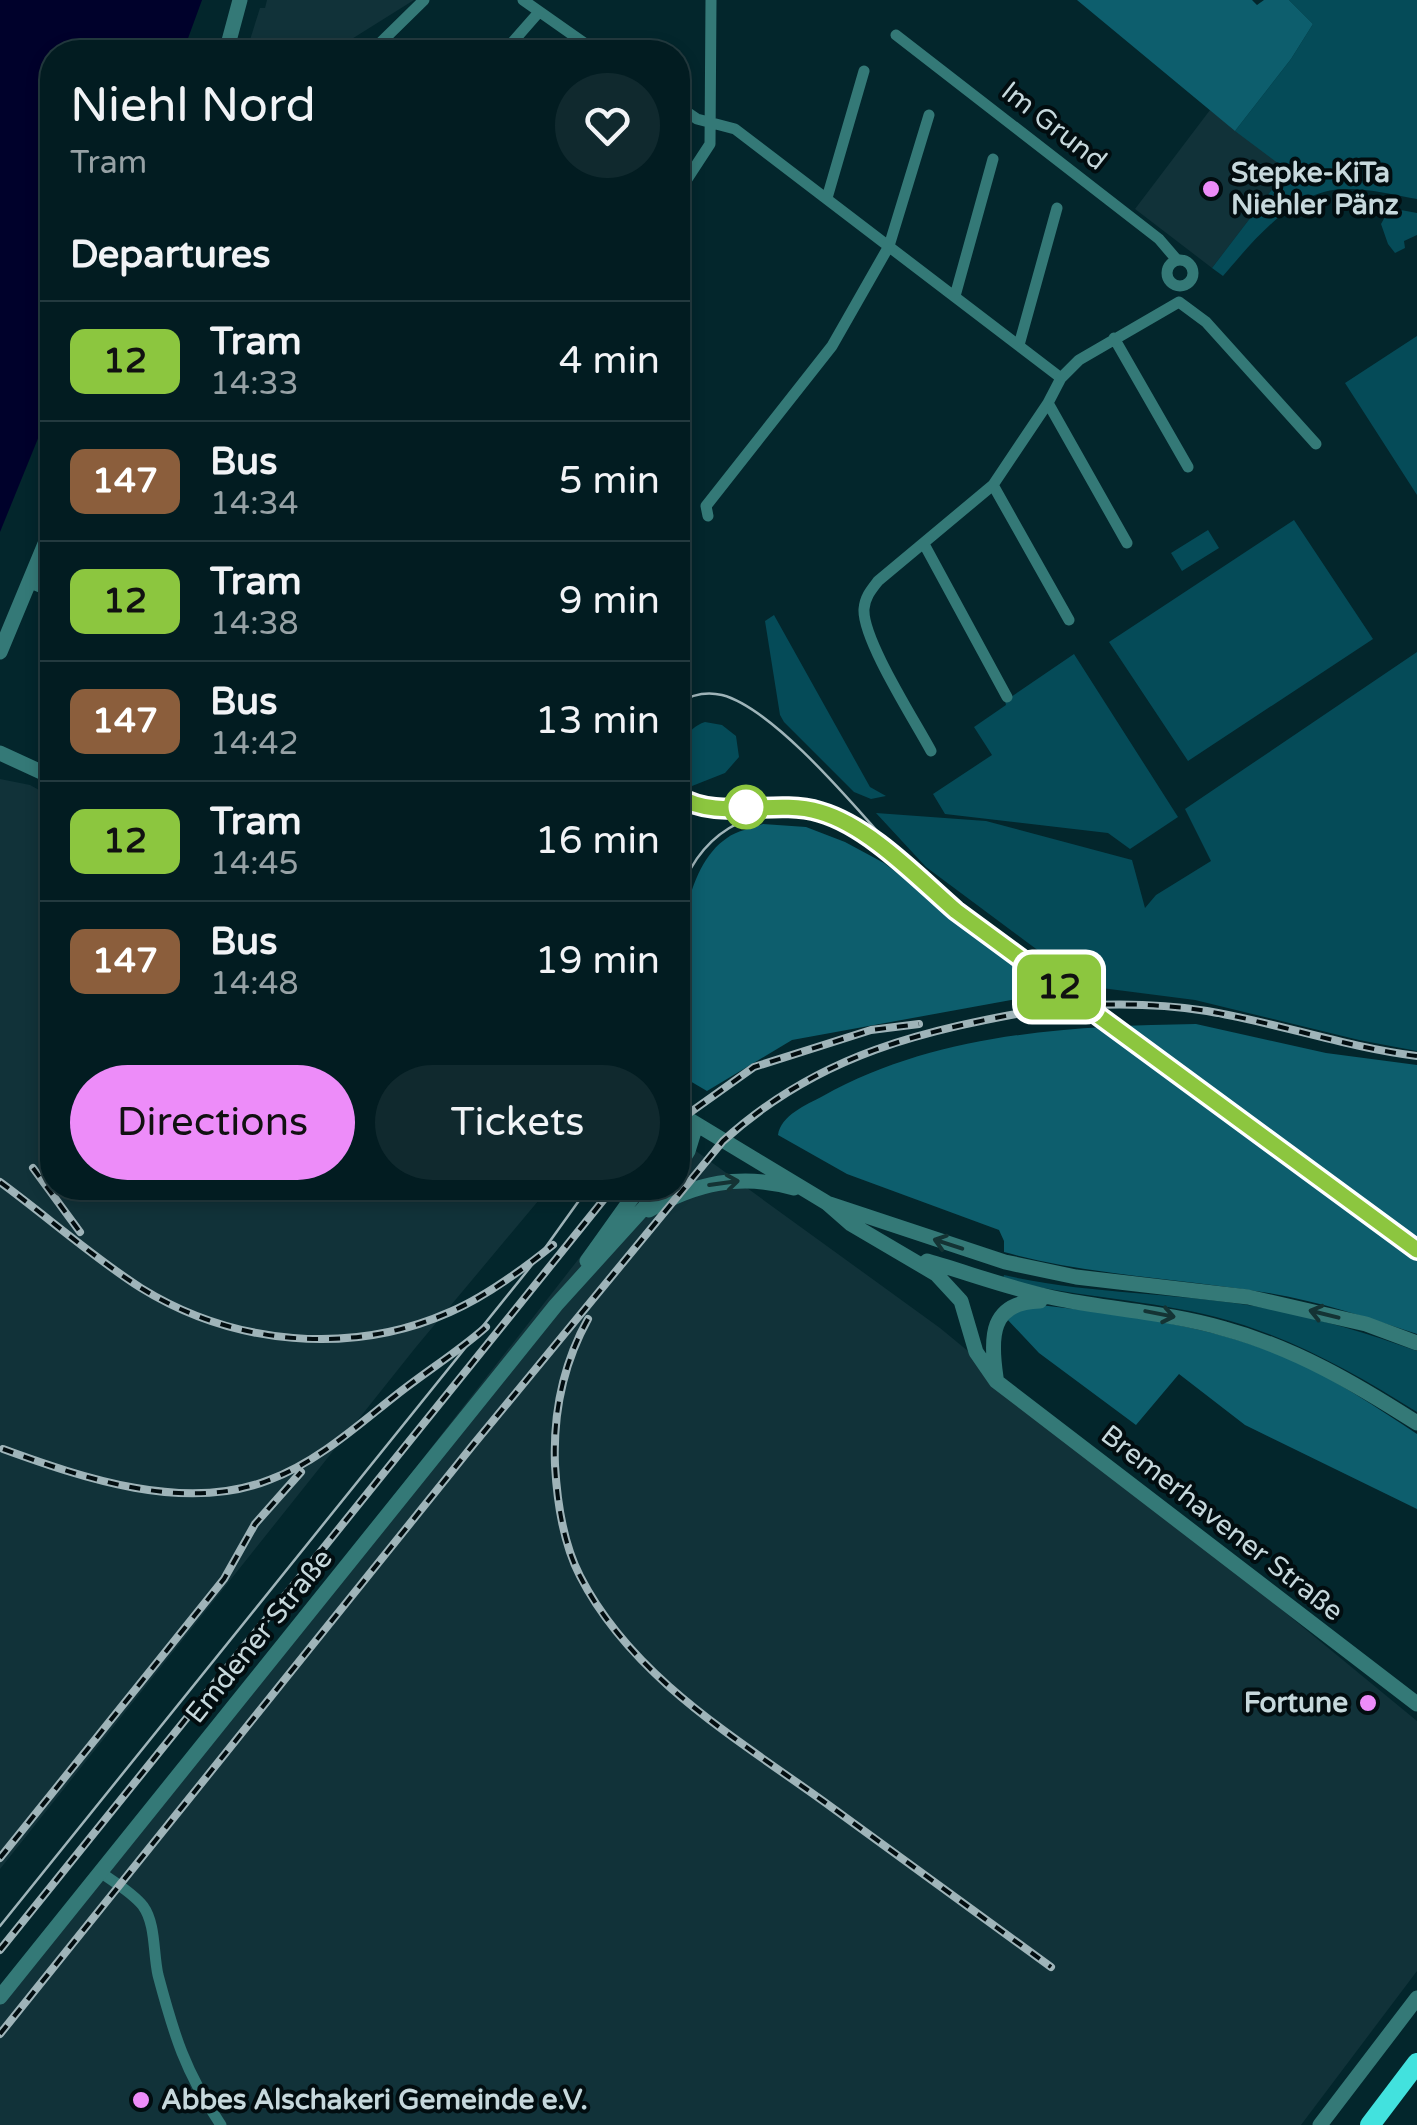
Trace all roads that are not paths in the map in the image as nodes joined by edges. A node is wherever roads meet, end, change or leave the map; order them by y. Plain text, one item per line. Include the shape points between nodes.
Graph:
1 (240, 0) edge
2 (424, 0) edge
3 (523, 0) edge
4 (712, 0) edge
5 (538, 12) junction
6 (896, 35) dead end
7 (229, 40) edge
8 (383, 40) edge
9 (514, 40) edge
10 (579, 40) edge
11 (864, 71) dead end
12 (690, 114) edge
13 (928, 115) dead end
14 (712, 123) junction
15 (993, 159) dead end
16 (690, 175) edge
17 (827, 198) junction
18 (1058, 208) dead end
19 (889, 246) junction
20 (1177, 260) junction
21 (1177, 286) junction
22 (955, 296) junction
23 (1179, 302) junction
24 (1114, 338) junction
25 (1020, 345) junction
26 (1060, 378) junction
27 (1048, 403) junction
28 (1316, 444) dead end
29 (1188, 467) dead end
30 (993, 485) junction
31 (708, 516) dead end
32 (1126, 543) dead end
33 (924, 544) junction
34 (40, 558) edge
35 (30, 584) junction
36 (40, 588) edge
37 (1069, 620) dead end
38 (0, 652) edge
39 (1007, 697) dead end
40 (931, 751) dead end
41 (0, 753) edge
42 (40, 771) edge
43 (690, 1120) edge
44 (696, 1124) junction
45 (690, 1129) edge
46 (690, 1144) edge
47 (690, 1190) edge
48 (812, 1194) junction
49 (621, 1200) edge
50 (630, 1200) edge
51 (652, 1200) edge
52 (666, 1200) edge
53 (828, 1202) junction
54 (620, 1213) junction
55 (641, 1214) junction
56 (905, 1254) junction
57 (1006, 1262) junction
58 (969, 1276) junction
59 (1063, 1300) junction
60 (962, 1302) junction
61 (556, 1305) junction
62 (1417, 1342) edge
63 (996, 1381) junction
64 (1417, 1423) edge
65 (1417, 1704) edge
66 (100, 1872) junction
67 (0, 1997) edge
68 (1417, 1998) edge
69 (1417, 2064) edge
70 (220, 2125) edge
71 (1320, 2125) edge
72 (1370, 2125) edge

1 - 7 street
2 - 8 street
3 - 5 street
4 - 14 street
5 - 9 street
5 - 10 street
6 - 20 street, Im Grund via 1159,239
11 - 17 street
12 - 14 street
13 - 19 street
14 - 16 street via 710,144
14 - 17 street via 735,129
15 - 22 street
17 - 19 street
18 - 25 street
19 - 22 street
19 - 31 street via 832,346 706,506
20 - 21 street via 1166,273
20 - 21 street via 1189,263 1194,275
21 - 23 street
22 - 25 street
23 - 24 street
23 - 28 street via 1206,322
24 - 26 street
24 - 29 street
25 - 26 street
26 - 27 street
27 - 30 street
27 - 32 street
30 - 33 street
30 - 37 street
33 - 39 street
33 - 40 street via 878,581 864,612 874,645
34 - 35 street
35 - 36 street
35 - 38 street
41 - 42 street
43 - 44 street
44 - 45 street
44 - 46 street
44 - 48 street
47 -> 48 street, Emdener Straße via 726,1179
48 - 53 street
49 - 54 street
50 - 54 street, Emdener Straße
51 - 55 street, Emdener Straße
55 -> 52 street, Emdener Straße
53 - 56 street via 851,1224
57 -> 53 street
54 - 61 street, Emdener Straße
55 - 61 street, Emdener Straße
56 - 58 street
56 - 60 street
57 - 58 street
62 -> 57 street via 1248,1297
58 - 59 street
58 - 60 street
59 - 63 street via 1020,1302 999,1320 992,1348
59 -> 64 street via 1184,1318 1277,1346
60 - 63 street, Bremerhavener Straße via 976,1352
61 - 66 street, Emdener Straße
63 - 65 street, Bremerhavener Straße
66 - 67 street, Emdener Straße
66 - 70 street via 147,1915 176,2043
68 - 71 street
69 - 72 highway

